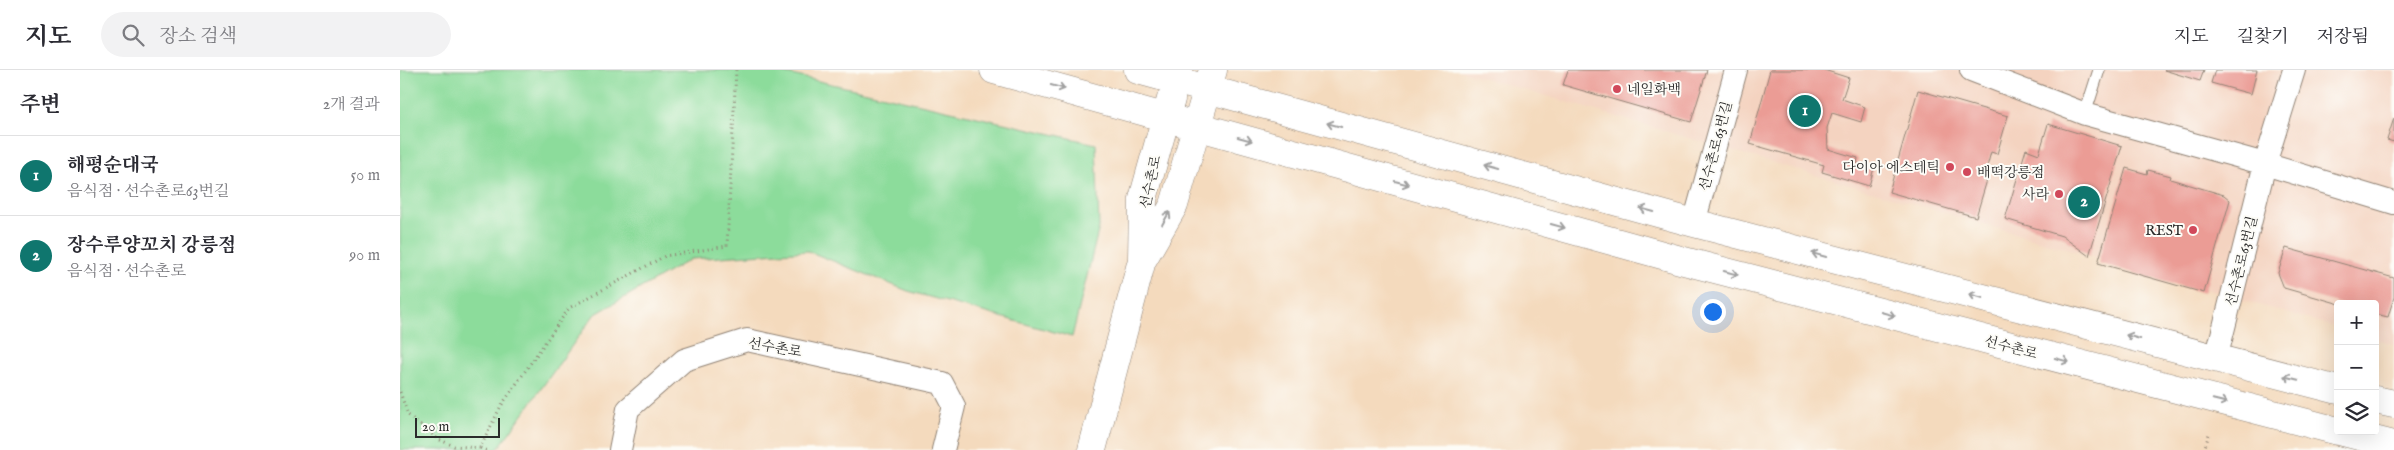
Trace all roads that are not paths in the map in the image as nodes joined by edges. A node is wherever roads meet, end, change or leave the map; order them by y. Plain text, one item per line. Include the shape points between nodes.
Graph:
1 (994, 70) edge
2 (1138, 70) edge
3 (1736, 70) edge
4 (1971, 70) edge
5 (2099, 70) edge
6 (2294, 70) edge
7 (1177, 75) edge
8 (1210, 80) edge
9 (2085, 114) junction
10 (1166, 117) junction
11 (1198, 126) junction
12 (2265, 164) junction
13 (2394, 203) edge
14 (1694, 223) junction
15 (1142, 260) junction
16 (1684, 261) junction
17 (2216, 358) junction
18 (2334, 389) edge
19 (2379, 401) edge
20 (2394, 404) edge
21 (2334, 430) edge
22 (2355, 435) edge
23 (2394, 445) edge
24 (620, 450) edge
25 (943, 450) edge
26 (1092, 450) edge

1 -> 10 street
2 - 7 street
3 - 14 street, 선수촌로63번길
4 - 9 street
5 - 9 lane
6 - 12 street, 선수촌로63번길
7 - 8 street
7 - 10 street, 선수촌로
8 - 11 street
14 -> 8 street
9 - 12 street
10 - 11 street, 선수촌로
10 - 15 street, 선수촌로 via 1144,198
15 -> 11 street via 1174,205
11 -> 16 street, 선수촌로
12 - 13 street
12 - 17 street, 선수촌로63번길
14 - 16 street
17 -> 14 street
15 - 26 street, 선수촌로
16 -> 21 street, 선수촌로
18 -> 17 street
19 - 20 street
22 - 23 street, 선수촌로
24 - 25 street, 선수촌로 via 628,409 684,360 748,340 942,383 954,406

